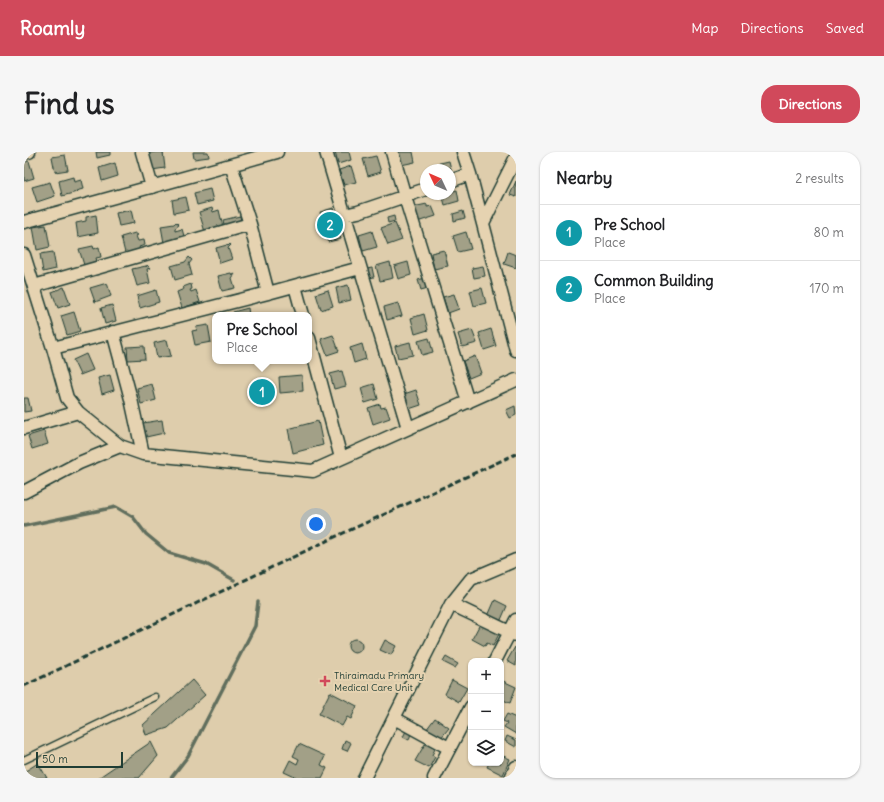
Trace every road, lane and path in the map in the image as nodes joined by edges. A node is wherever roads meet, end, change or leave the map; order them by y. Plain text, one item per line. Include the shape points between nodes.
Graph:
1 (29, 152) edge
2 (142, 152) edge
3 (277, 152) edge
4 (326, 152) edge
5 (392, 152) edge
6 (464, 152) edge
7 (24, 153) edge
8 (516, 157) edge
9 (231, 165) junction
10 (470, 174) junction
11 (456, 179) edge
12 (152, 187) junction
13 (420, 191) edge
14 (405, 196) junction
15 (344, 215) junction
16 (24, 222) edge
17 (483, 223) junction
18 (250, 224) junction
19 (24, 255) edge
20 (360, 268) junction
21 (31, 284) edge
22 (295, 286) junction
23 (268, 293) junction
24 (516, 310) edge
25 (302, 312) edge
26 (509, 323) junction
27 (113, 332) junction
28 (53, 348) junction
29 (312, 349) edge
30 (516, 350) edge
31 (516, 380) edge
32 (468, 402) junction
33 (78, 412) junction
34 (24, 428) edge
35 (408, 428) junction
36 (120, 446) junction
37 (143, 454) junction
38 (341, 458) junction
39 (24, 492) edge
40 (516, 560) edge
41 (451, 604) junction
42 (516, 620) edge
43 (513, 633) edge
44 (497, 658) edge
45 (155, 697) dead end
46 (468, 713) edge
47 (394, 718) junction
48 (449, 748) junction
49 (24, 760) edge
50 (516, 767) edge
51 (364, 778) edge
52 (434, 778) edge
53 (511, 778) edge

1 - 7 street
2 - 12 street
3 - 9 street
4 - 15 street
5 - 14 street
6 - 10 street
8 - 17 street
9 - 12 street
9 - 18 street
10 - 11 street
10 - 17 street
12 - 16 street
13 - 14 street
14 - 15 street
14 - 32 street
15 - 20 street
17 - 26 street
18 - 21 street
18 - 23 street
19 - 21 street
20 - 22 street
20 - 35 street
21 - 28 street
22 - 23 street
22 - 25 street
23 - 27 street
24 - 26 street
26 - 30 street
27 - 28 street
27 - 37 street
28 - 33 street via 67,398
29 - 38 street
31 - 32 street
32 - 35 street
33 - 34 street
33 - 36 street
35 - 38 street
36 - 37 street
36 - 39 street via 79,463
37 - 38 street via 313,471
40 - 41 street via 471,579
41 - 43 street
41 - 47 street
42 - 43 street
43 - 44 street
45 - 49 lane
46 - 48 street
47 - 48 street
47 - 51 street
48 - 52 street
50 - 53 street

